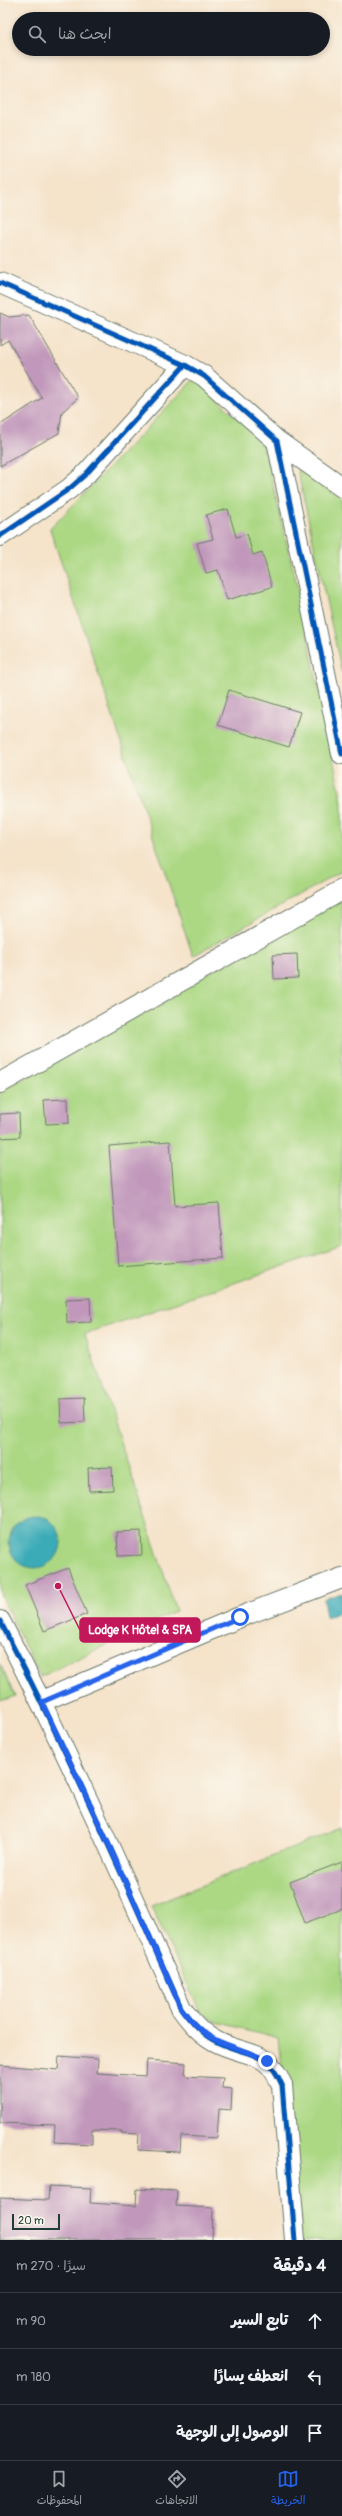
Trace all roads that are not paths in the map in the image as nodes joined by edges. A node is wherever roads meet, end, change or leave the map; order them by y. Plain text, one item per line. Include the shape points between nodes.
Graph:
1 (4, 288) edge
2 (185, 365) junction
3 (277, 441) junction
4 (342, 487) edge
5 (0, 536) edge
6 (342, 754) edge
7 (342, 890) edge
8 (0, 1083) edge
9 (342, 1578) edge
10 (0, 1621) edge
11 (42, 1702) junction
12 (295, 2240) edge

1 - 2 street
2 - 3 street via 204,376
2 - 5 street via 69,490
3 - 4 street
3 - 6 street
7 - 8 street
9 - 11 street via 240,1617
10 - 11 street
11 - 12 street via 111,1849 181,2008 203,2034 219,2043 252,2053 267,2061 276,2070 282,2085

